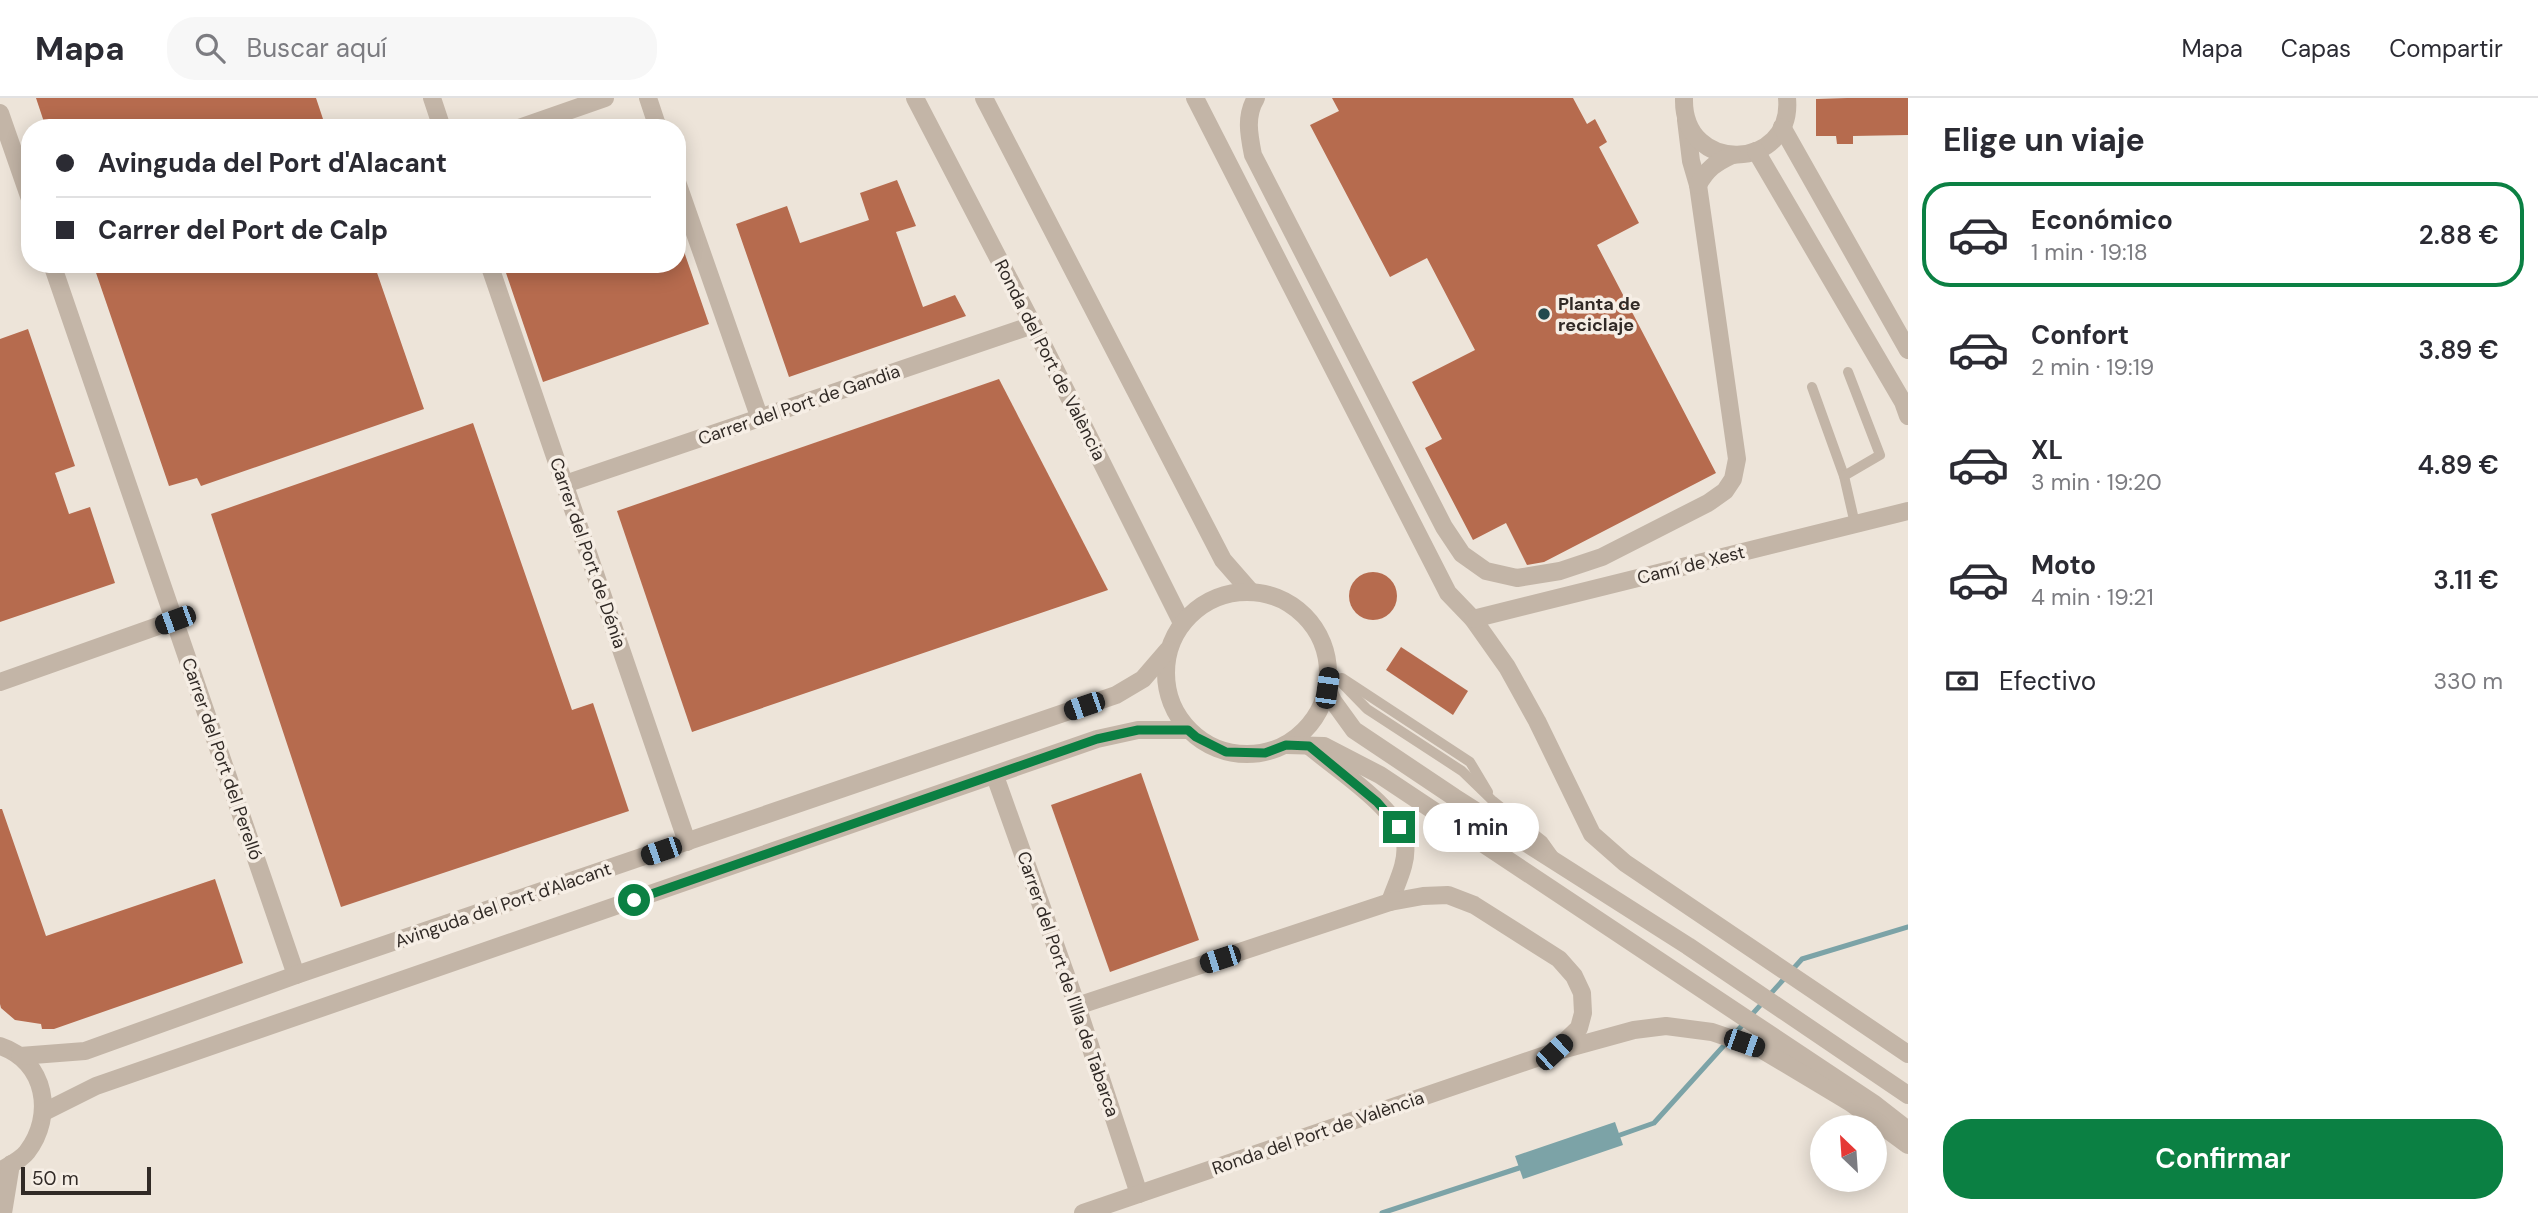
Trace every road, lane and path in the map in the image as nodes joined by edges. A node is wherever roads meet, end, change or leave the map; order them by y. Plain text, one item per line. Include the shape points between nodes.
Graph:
1 (432, 98) edge
2 (605, 98) edge
3 (648, 98) edge
4 (915, 98) edge
5 (984, 98) edge
6 (1195, 98) edge
7 (1256, 98) edge
8 (1685, 98) edge
9 (1787, 98) edge
10 (0, 113) edge
11 (439, 119) edge
12 (545, 119) edge
13 (655, 119) edge
14 (1686, 120) junction
15 (1782, 127) junction
16 (1756, 151) junction
17 (1732, 155) junction
18 (21, 174) edge
19 (1698, 185) junction
20 (686, 209) edge
21 (55, 273) edge
22 (492, 273) edge
23 (1033, 325) junction
24 (1908, 350) edge
25 (1848, 372) dead end
26 (1812, 387) dead end
27 (1908, 416) edge
28 (760, 419) junction
29 (1844, 476) junction
30 (565, 484) junction
31 (1908, 511) edge
32 (1855, 524) junction
33 (1251, 592) junction
34 (1474, 619) junction
35 (175, 620) junction
36 (1182, 623) junction
37 (1168, 650) junction
38 (1328, 679) junction
39 (0, 682) edge
40 (1188, 730) junction
41 (1286, 745) junction
42 (1309, 746) junction
43 (995, 776) junction
44 (687, 842) junction
45 (1559, 864) junction
46 (1390, 902) junction
47 (296, 975) junction
48 (1077, 1006) junction
49 (0, 1046) edge
50 (1554, 1052) junction
51 (1908, 1054) edge
52 (20, 1056) junction
53 (1908, 1095) edge
54 (44, 1112) junction
55 (1908, 1130) edge
56 (1908, 1145) edge
57 (6, 1168) edge
58 (1139, 1194) junction
59 (1, 1213) edge
60 (1083, 1213) edge

1 - 11 street
2 - 12 street
3 - 13 street
4 - 23 street, Ronda del Port de València
5 - 33 street via 1223,560
6 - 34 street via 1447,593
7 - 19 street via 1248,130 1253,155 1444,527 1462,554 1486,571 1517,578 1560,571 1602,557 1708,503 1725,491 1732,479 1737,459
8 - 14 street
9 - 15 street
10 - 18 street
14 - 17 street via 1699,141
14 - 19 street via 1690,161
15 - 16 street
15 - 24 street
16 - 17 street
16 - 27 street
17 - 19 street via 1715,163
20 - 28 street
21 - 35 street, Carrer del Port del Perelló
22 - 30 street, Carrer del Port de Dénia
23 - 28 street, Carrer del Port de Gandia
23 - 36 street, Ronda del Port de València
25 - 29 lane via 1880,455
26 - 29 lane
28 - 30 street, Carrer del Port de Gandia
29 - 32 lane
30 - 44 street, Carrer del Port de Dénia
31 - 32 street, Camí de Xest
32 - 34 street, Camí de Xest
33 - 36 street via 1208,601
33 - 38 street via 1273,595 1312,622 1325,646
34 - 51 street via 1507,667 1592,834 1625,863
35 - 39 street
35 - 47 street, Carrer del Port del Perelló
36 - 37 street
37 - 40 street via 1165,666 1170,700
37 - 44 street, Avinguda del Port d'Alacant via 1143,680 1116,695
38 - 41 street via 1317,716
38 - 45 lane via 1462,771 1543,841
38 - 45 street via 1354,730
40 - 41 street via 1226,752 1265,753
40 - 43 street via 1138,730 1097,739
41 - 42 street
42 - 46 street via 1377,802 1399,827 1405,843 1404,863
42 - 55 street via 1324,746 1380,775
43 - 48 street, Carrer del Port de l'Illa de Tabarca
43 - 54 street via 131,1073
44 - 47 street, Avinguda del Port d'Alacant
45 - 53 street
46 - 48 street
46 - 50 street via 1448,895 1474,905 1559,959 1582,993 1583,1013 1579,1028
47 - 52 street, Avinguda del Port d'Alacant via 85,1051
48 - 58 street, Carrer del Port de l'Illa de Tabarca
49 - 52 street
50 - 56 street, Ronda del Port de València via 1634,1030 1666,1026 1712,1032 1759,1048 1851,1103
50 - 58 street, Ronda del Port de València
52 - 54 street via 37,1077
54 - 57 street via 41,1128 26,1154
57 - 59 street
58 - 60 street, Ronda del Port de València

